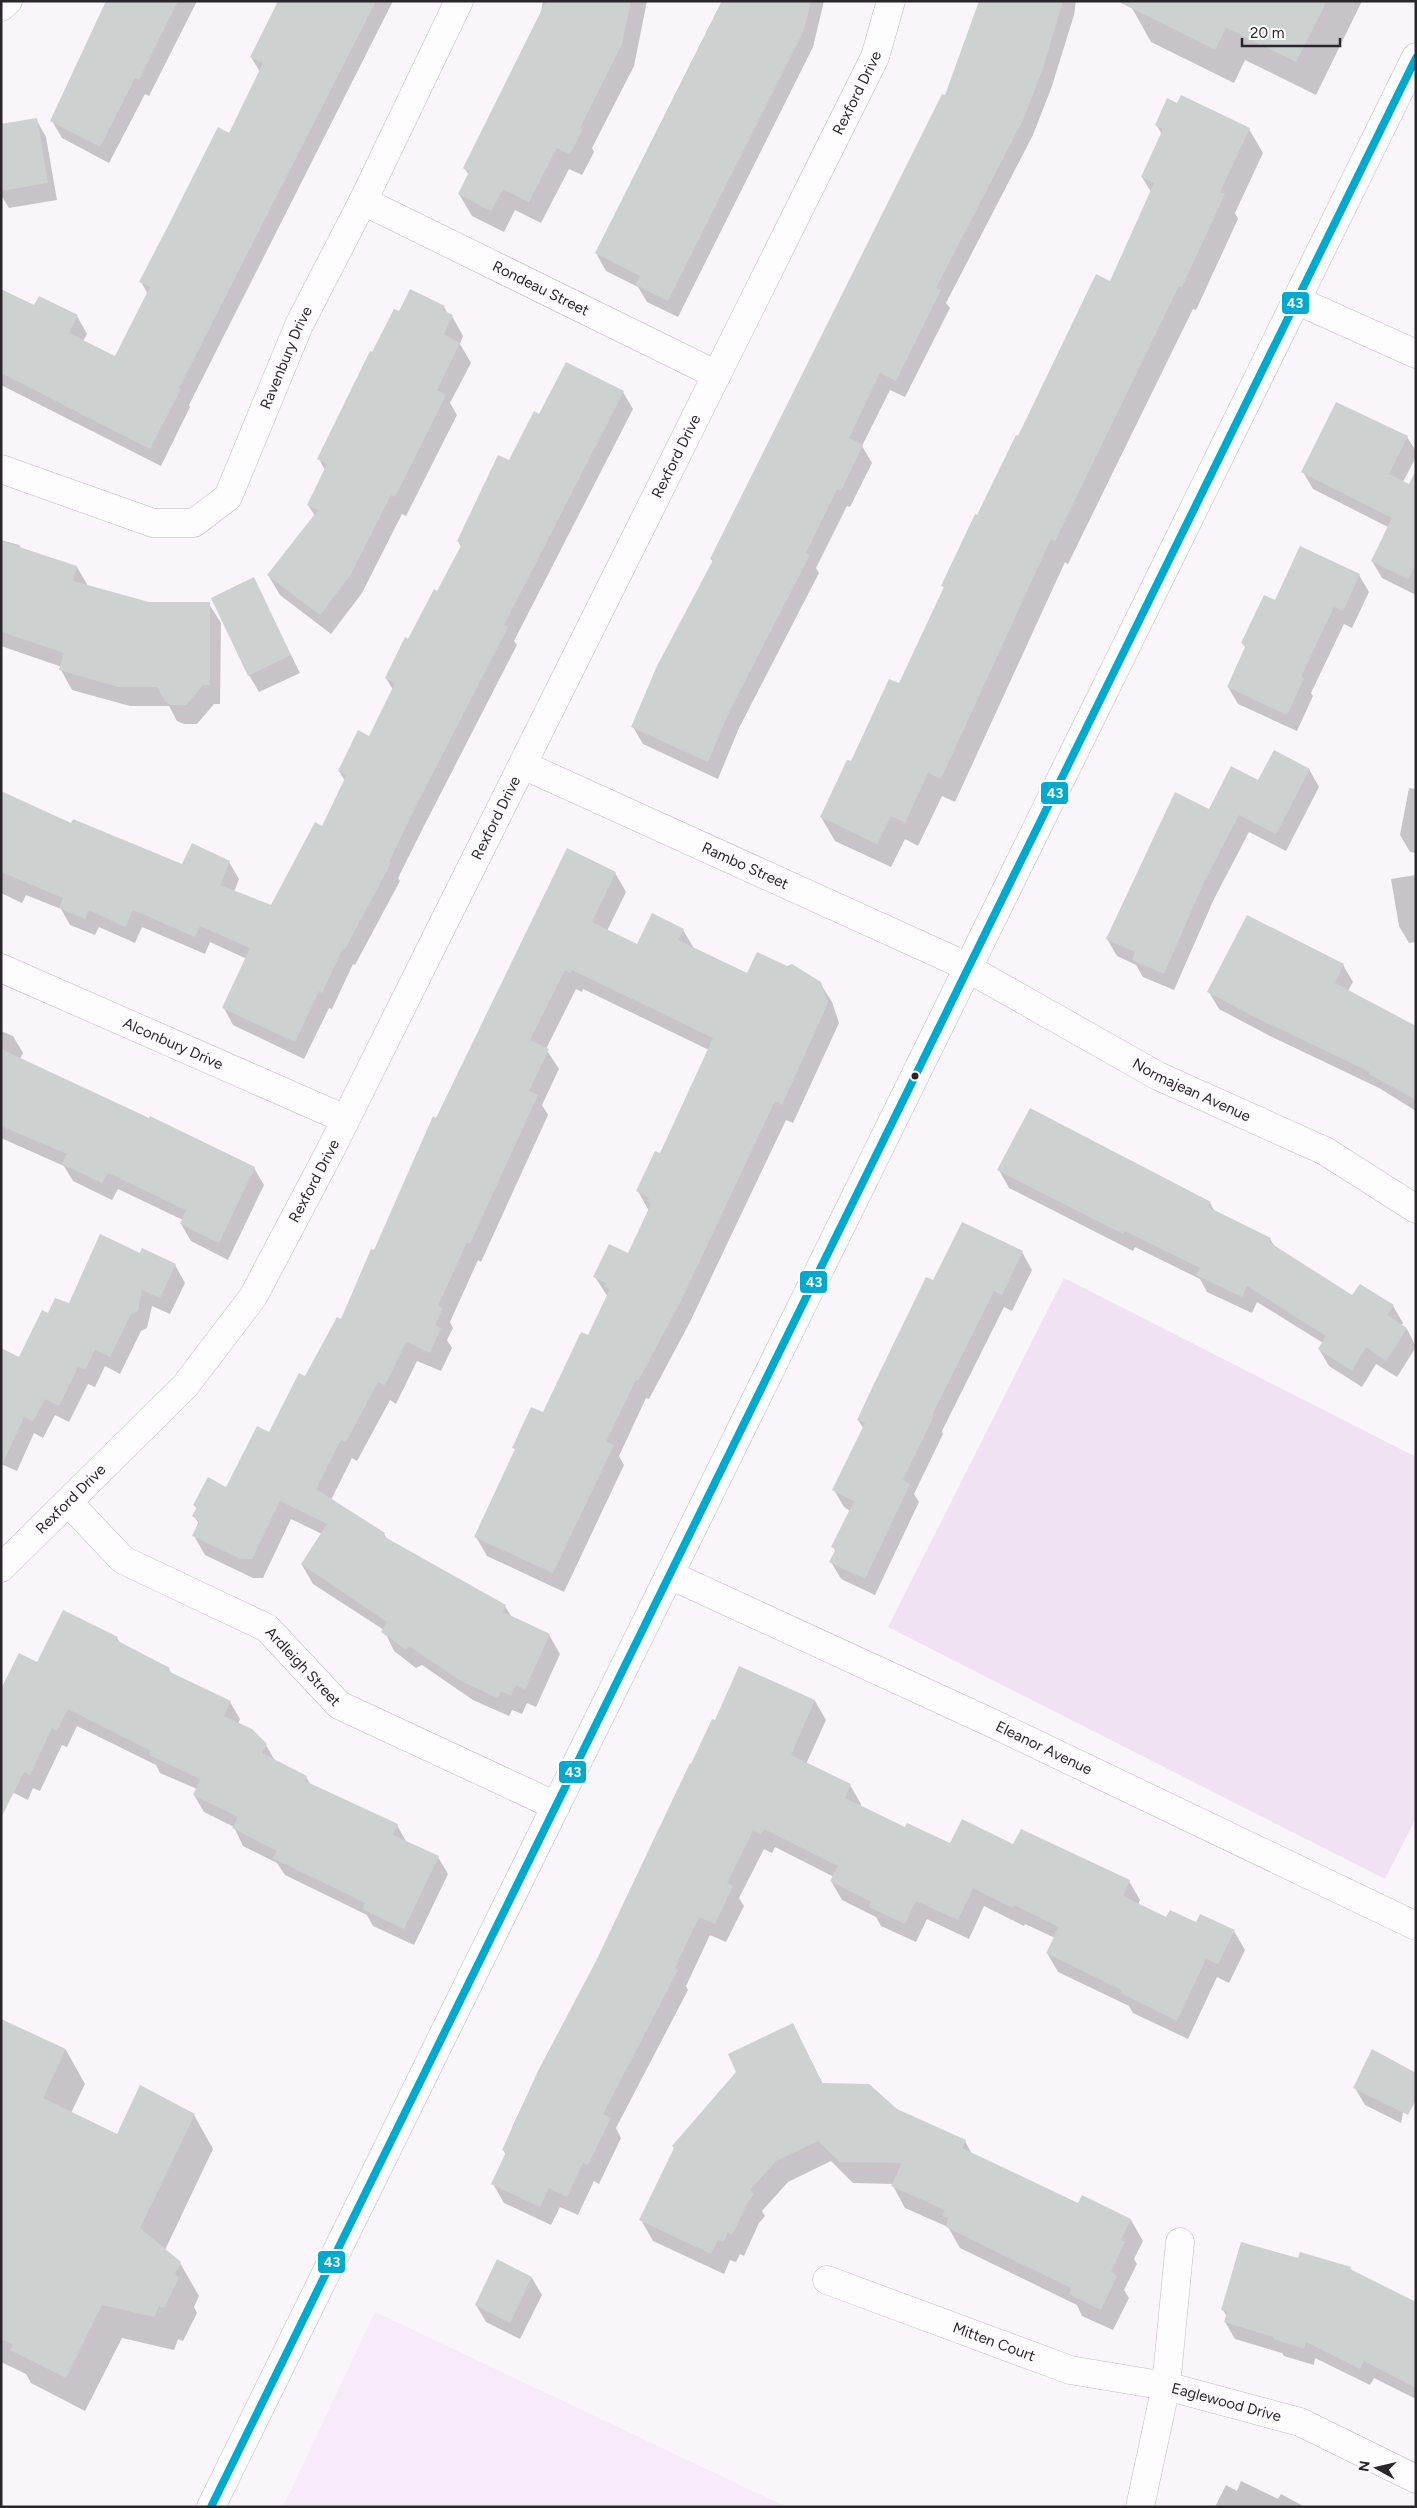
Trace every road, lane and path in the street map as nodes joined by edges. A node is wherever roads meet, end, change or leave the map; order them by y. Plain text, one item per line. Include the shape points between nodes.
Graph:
1 (8, 1) edge
2 (459, 1) edge
3 (891, 1) edge
4 (1, 7) edge
5 (1416, 57) edge
6 (363, 201) junction
7 (1298, 301) junction
8 (1416, 354) edge
9 (717, 375) junction
10 (1, 469) edge
11 (523, 765) junction
12 (1, 968) edge
13 (967, 968) junction
14 (345, 1119) junction
15 (1416, 1209) edge
16 (68, 1502) junction
17 (1, 1568) edge
18 (670, 1575) junction
19 (556, 1806) junction
20 (1416, 1926) edge
21 (1180, 2242) dead end
22 (827, 2280) dead end
23 (1166, 2386) junction
24 (1416, 2479) edge
25 (211, 2507) edge
26 (1140, 2507) edge

1 - 4 street
2 - 6 street, Ravenbury Drive
3 - 9 street, Rexford Drive via 875,57
5 - 7 street
6 - 9 street, Rondeau Street
6 - 10 street, Ravenbury Drive via 300,325 228,497 194,523 153,523
7 - 8 street
7 - 13 street
9 - 11 street, Rexford Drive
11 - 13 street, Rambo Street
11 - 14 street, Rexford Drive
12 - 14 street, Alconbury Drive
13 - 15 street, Normajean Avenue via 1158,1076 1325,1151
13 - 18 street
14 - 16 street, Rexford Drive via 253,1297 185,1386
16 - 17 street, Rexford Drive
16 - 19 street, Ardleigh Street via 123,1560 267,1628 339,1705
18 - 19 street
18 - 20 street, Eleanor Avenue via 994,1724
19 - 25 street
21 - 23 street, Eaglewood Drive
22 - 23 street, Mitten Court via 1070,2370
23 - 24 street, Eaglewood Drive via 1300,2422
23 - 26 street

